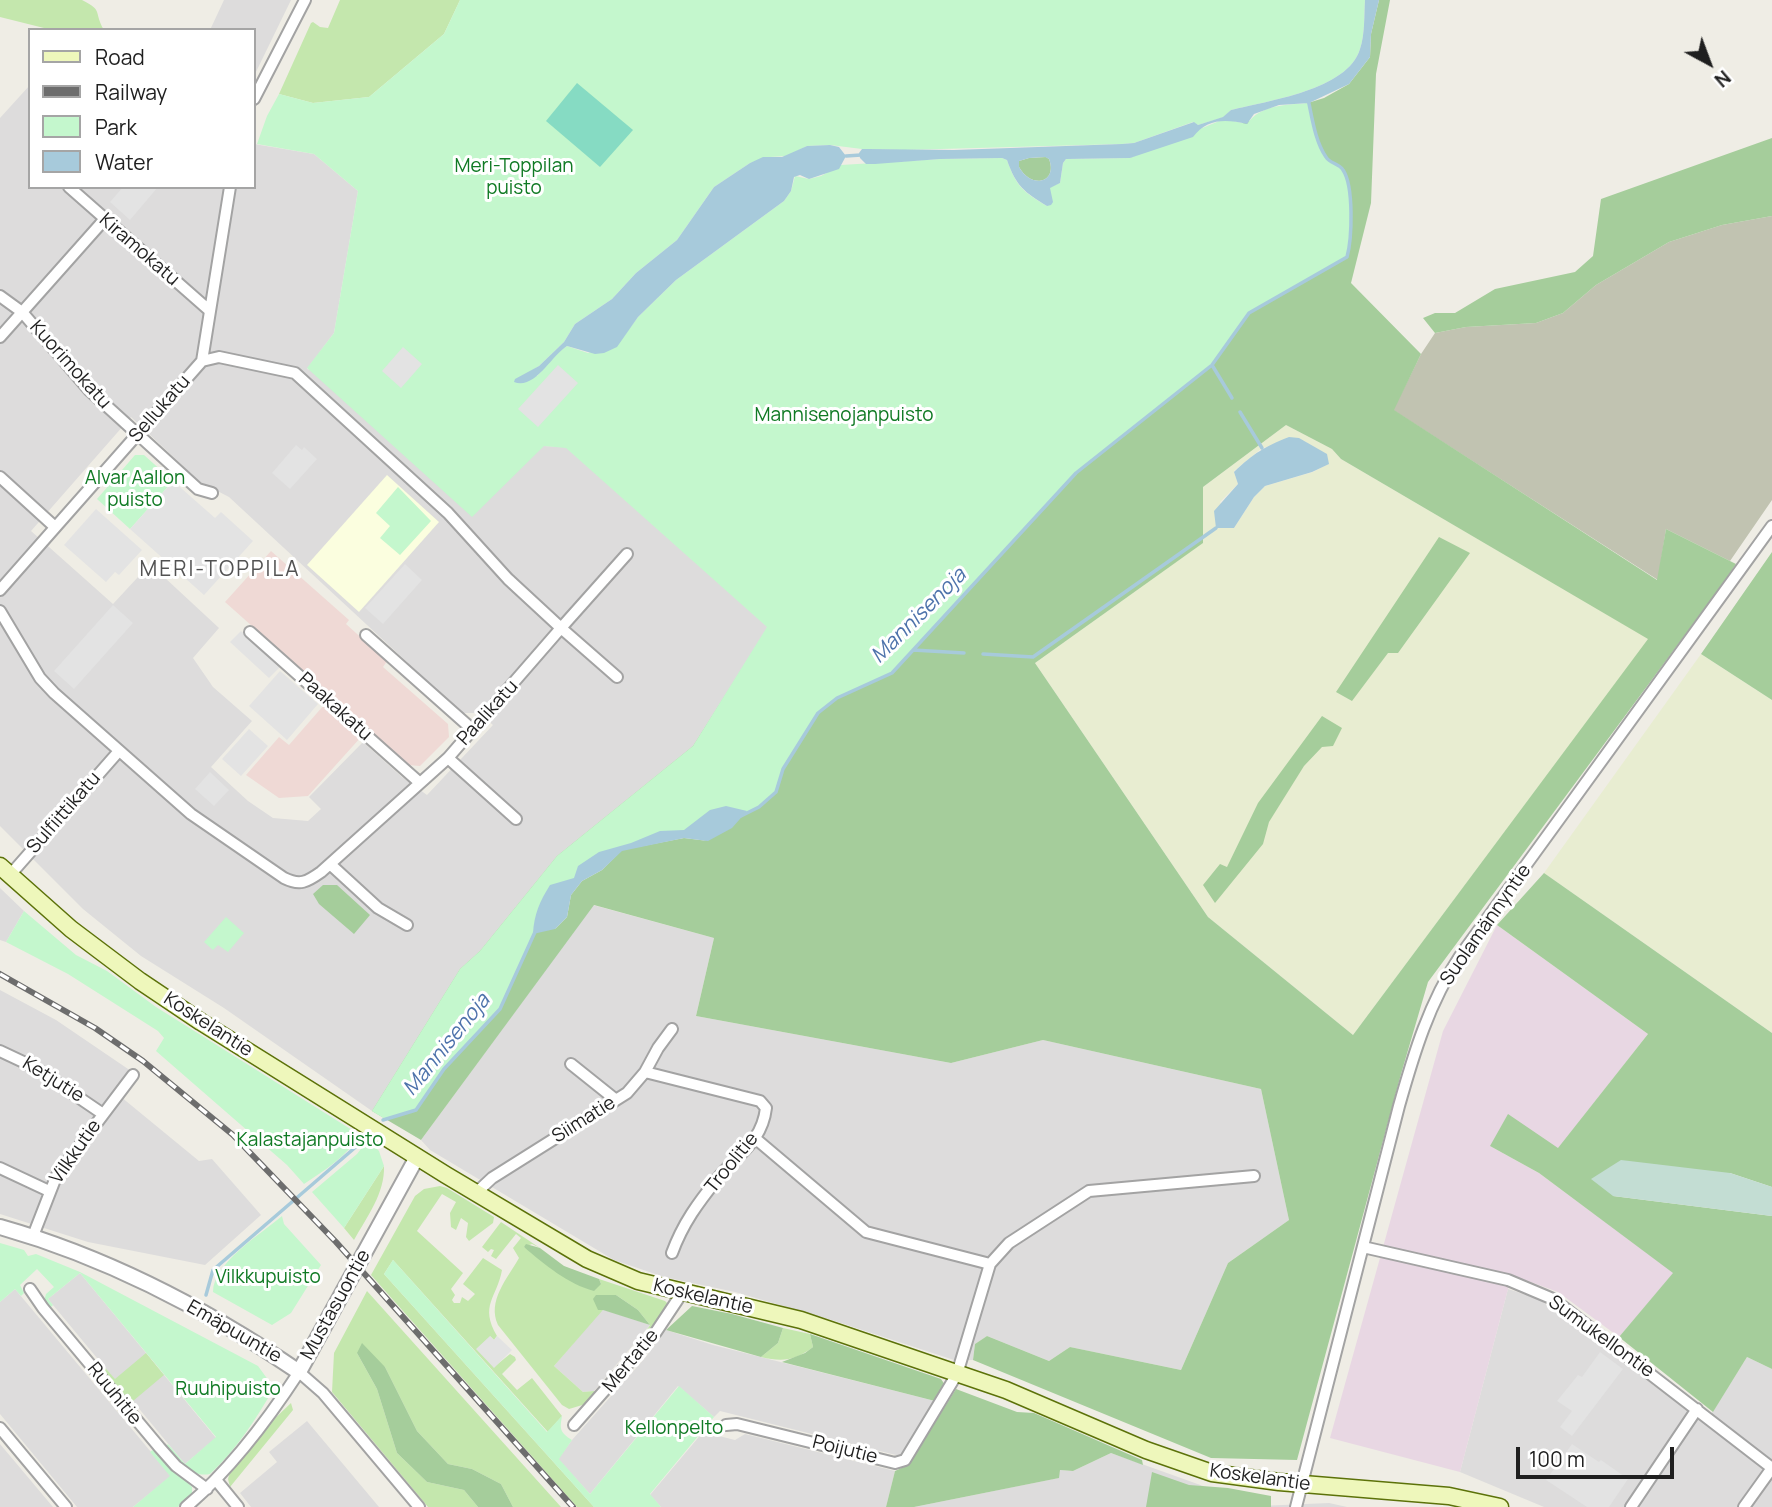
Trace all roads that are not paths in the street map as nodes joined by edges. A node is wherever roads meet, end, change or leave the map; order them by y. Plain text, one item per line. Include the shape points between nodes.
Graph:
1 (304, 0) edge
2 (256, 95) edge
3 (71, 189) edge
4 (230, 189) edge
5 (104, 220) junction
6 (0, 296) edge
7 (209, 311) junction
8 (22, 312) junction
9 (0, 337) edge
10 (202, 361) junction
11 (138, 435) junction
12 (0, 478) edge
13 (212, 493) dead end
14 (1772, 526) edge
15 (55, 527) junction
16 (627, 554) dead end
17 (0, 590) edge
18 (0, 611) edge
19 (561, 628) junction
20 (250, 632) dead end
21 (366, 635) dead end
22 (617, 677) dead end
23 (473, 730) junction
24 (119, 751) junction
25 (448, 758) junction
26 (420, 783) junction
27 (516, 819) dead end
28 (330, 864) junction
29 (5, 870) edge
30 (407, 925) dead end
31 (672, 1029) dead end
32 (0, 1051) edge
33 (571, 1064) dead end
34 (645, 1072) junction
35 (133, 1075) dead end
36 (616, 1100) junction
37 (103, 1114) junction
38 (757, 1139) junction
39 (417, 1157) junction
40 (0, 1168) edge
41 (1254, 1176) dead end
42 (49, 1191) junction
43 (477, 1193) junction
44 (0, 1227) edge
45 (33, 1236) junction
46 (1363, 1247) junction
47 (672, 1253) dead end
48 (990, 1264) junction
49 (30, 1289) dead end
50 (682, 1293) junction
51 (299, 1372) junction
52 (957, 1374) junction
53 (1697, 1409) junction
54 (575, 1425) dead end
55 (726, 1425) dead end
56 (0, 1428) edge
57 (1772, 1468) edge
58 (216, 1480) junction
59 (1304, 1484) junction
60 (207, 1489) junction
61 (66, 1507) edge
62 (186, 1507) edge
63 (238, 1507) edge
64 (419, 1507) edge
65 (1296, 1507) edge
66 (1500, 1507) edge
67 (1631, 1507) edge
68 (1744, 1507) edge

1 - 2 street
3 - 5 street, Kiramokatu
4 - 7 street
5 - 7 street, Kiramokatu
5 - 8 street
6 - 8 street, Kuorimokatu
7 - 10 street
8 - 9 street
8 - 11 street, Kuorimokatu via 89,390
10 - 11 street, Sellukatu
10 - 19 street, Sellukatu via 219,357 295,373 448,513
11 - 13 street, Kuorimokatu via 198,489
11 - 15 street, Sellukatu
12 - 15 street
14 - 46 street, Suolamännyntie via 1446,977 1418,1041
15 - 17 street, Sellukatu
16 - 19 street, Paalikatu
18 - 24 street via 40,678
19 - 22 street
19 - 23 street, Paalikatu
20 - 26 street, Paakakatu
21 - 23 street
23 - 25 street, Paalikatu
24 - 28 street, Paalikatu via 191,814 284,878 306,883
24 - 29 street, Sulfiittikatu
25 - 26 street, Paalikatu
25 - 27 street
26 - 28 street, Paalikatu
28 - 30 street via 378,908
29 - 39 main road, Koskelantie via 71,929 140,981
31 - 34 street, Siimatie
32 - 37 street, Ketjutie via 34,1067
33 - 36 street
34 - 36 street, Siimatie
34 - 38 street, Troolitie via 760,1101 766,1108
35 - 37 street, Vilkkutie
36 - 43 street, Siimatie via 492,1178
37 - 42 street, Vilkkutie
38 - 47 street, Troolitie via 719,1176 682,1227
38 - 48 street via 866,1232
39 - 43 main road, Koskelantie
39 - 51 street, Mustasuontie
40 - 42 street
41 - 48 street via 1089,1191 1009,1243
42 - 45 street, Vilkkutie
43 - 50 main road, Koskelantie via 587,1259 638,1281
44 - 45 street, Emäpuuntie
45 - 51 street, Emäpuuntie via 115,1269 202,1312
46 - 53 street, Sumukellontie via 1508,1280 1553,1299
46 - 59 street, Suolamännyntie
48 - 52 street
49 - 60 street, Ruuhitie via 150,1437 176,1466
50 - 52 main road, Koskelantie via 801,1320
50 - 54 street, Mertatie via 656,1332
51 - 58 street, Mustasuontie
51 - 64 street, Emäpuuntie
52 - 55 street, Poijutie via 911,1453 900,1462
52 - 59 main road, Koskelantie via 1188,1466
53 - 57 street, Sumukellontie
53 - 67 street
56 - 61 street
57 - 68 street
58 - 60 street, Mustasuontie
58 - 63 street
59 - 65 street, Suolamännyntie
59 - 66 main road, Koskelantie via 1449,1496
60 - 62 street, Mustasuontie

